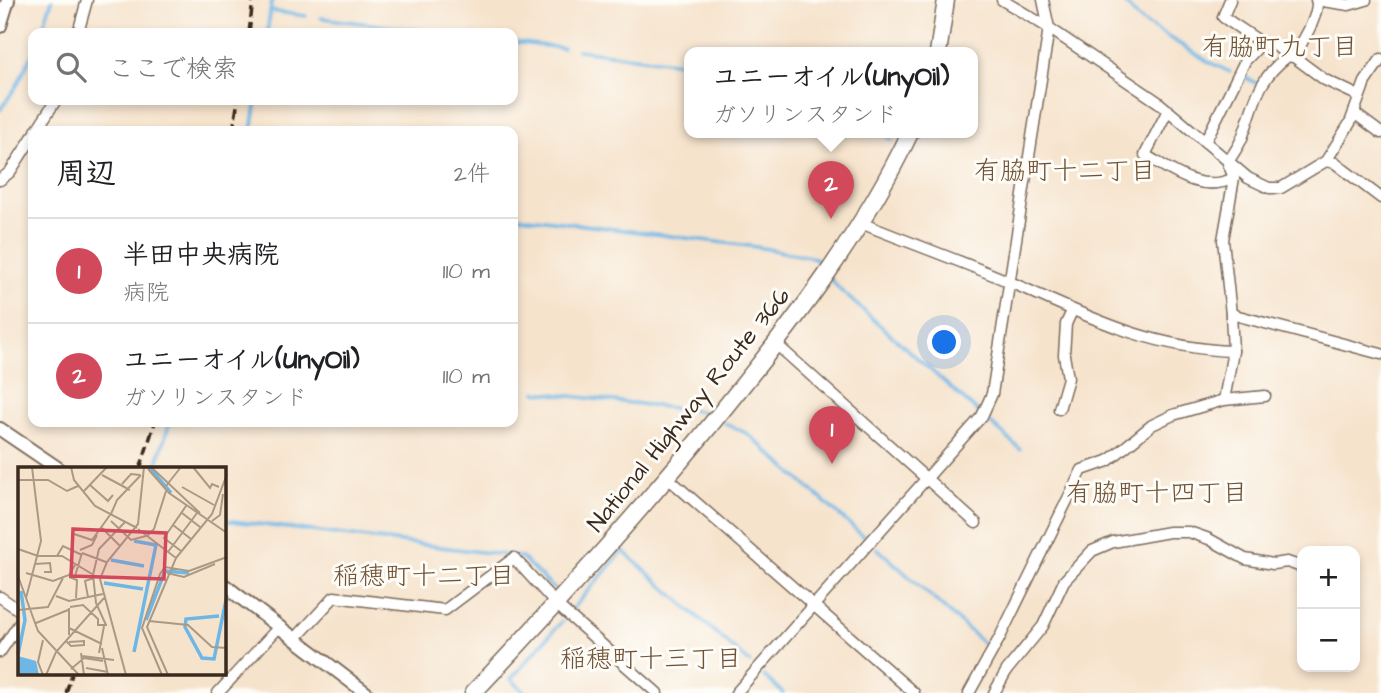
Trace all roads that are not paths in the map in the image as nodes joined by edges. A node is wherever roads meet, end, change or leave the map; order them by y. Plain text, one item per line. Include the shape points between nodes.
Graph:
1 (8, 0) edge
2 (87, 0) edge
3 (946, 0) edge
4 (1002, 0) edge
5 (1043, 0) edge
6 (1230, 0) edge
7 (1317, 0) edge
8 (1366, 0) edge
9 (0, 26) edge
10 (1049, 27) junction
11 (79, 28) edge
12 (1262, 43) junction
13 (939, 47) edge
14 (1291, 57) junction
15 (1381, 59) edge
16 (1359, 96) junction
17 (53, 105) edge
18 (1168, 110) junction
19 (1354, 113) junction
20 (39, 126) edge
21 (1381, 133) edge
22 (908, 138) edge
23 (1205, 142) junction
24 (28, 144) edge
25 (1326, 161) junction
26 (1228, 162) junction
27 (1234, 178) junction
28 (0, 180) edge
29 (1381, 198) edge
30 (861, 223) junction
31 (1011, 283) junction
32 (1072, 312) junction
33 (1231, 314) junction
34 (776, 344) junction
35 (1233, 351) junction
36 (1381, 354) edge
37 (1265, 396) dead end
38 (1224, 400) junction
39 (1059, 409) dead end
40 (0, 429) edge
41 (57, 467) edge
42 (667, 478) junction
43 (926, 478) junction
44 (976, 523) dead end
45 (1297, 565) edge
46 (226, 586) edge
47 (0, 597) edge
48 (556, 605) junction
49 (815, 605) junction
50 (18, 609) edge
51 (18, 625) edge
52 (279, 628) junction
53 (295, 639) junction
54 (0, 652) edge
55 (218, 693) edge
56 (366, 693) edge
57 (473, 693) edge
58 (657, 693) edge
59 (736, 693) edge
60 (914, 693) edge
61 (969, 693) edge
62 (993, 693) edge

1 - 9 street
2 - 11 street
3 - 13 highway
4 - 10 street
5 - 10 street
6 - 12 street via 1223,17
7 - 8 street via 1349,5
7 - 14 street
10 - 18 street
10 - 31 street
12 - 14 street via 1275,45
12 - 23 street via 1245,61
14 - 16 street
14 - 26 street via 1261,85 1242,139
15 - 16 street
16 - 19 street
17 - 20 street
18 - 23 street
18 - 27 street via 1145,155 1194,183 1224,183
19 - 21 street
19 - 25 street
22 - 30 highway, National Highway Route 366
23 - 26 street
24 - 28 street
25 - 26 street via 1274,189 1248,178
25 - 29 street
26 - 27 street
27 - 33 street via 1223,240
30 - 31 street
30 - 34 highway, National Highway Route 366
31 - 32 street
31 - 43 street via 992,394 982,416
32 - 35 street via 1179,347
32 - 39 street via 1066,324 1064,355 1068,378
33 - 35 street
33 - 36 street
34 - 42 highway, National Highway Route 366
34 - 43 street
35 - 38 street
37 - 38 street
38 - 61 street via 1152,425 1108,461 1082,470
40 - 41 street
42 - 48 highway, National Highway Route 366
42 - 49 street
43 - 44 street
43 - 49 street
45 - 62 street via 1245,559 1189,533 1113,542 1092,551 1064,581 1043,626
46 - 52 street
47 - 50 street
48 - 53 street via 514,558 445,610 334,597
48 - 57 highway, National Highway Route 366
48 - 58 street
49 - 59 street
49 - 60 street
51 - 54 street
52 - 53 street
52 - 55 street
53 - 56 street

